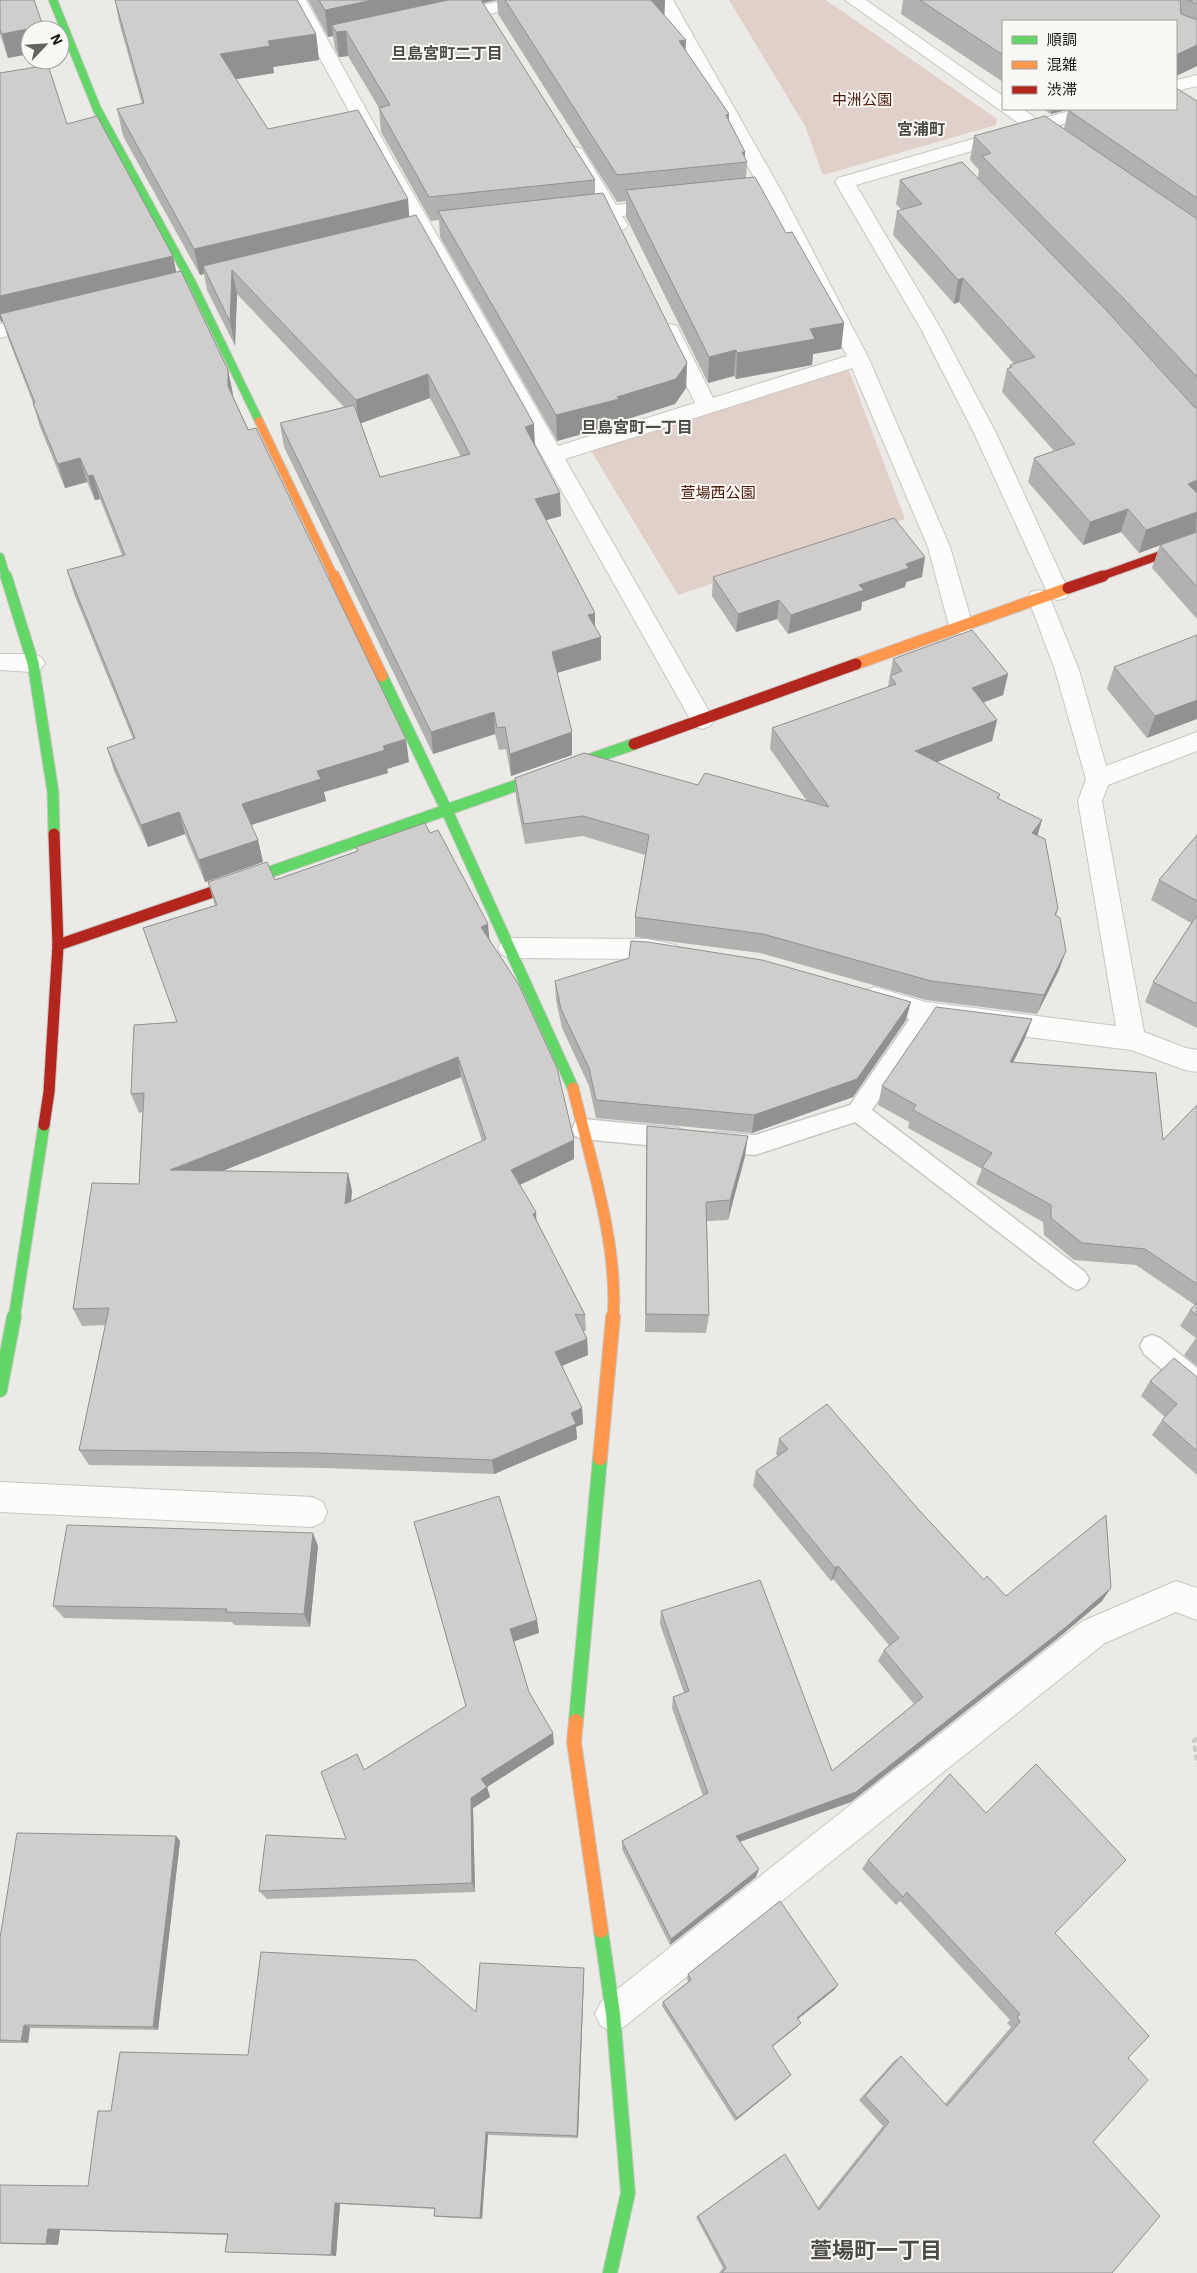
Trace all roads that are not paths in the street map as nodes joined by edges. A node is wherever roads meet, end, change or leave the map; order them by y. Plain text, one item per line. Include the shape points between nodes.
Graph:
1 (53, 0) edge
2 (297, 0) edge
3 (531, 0) edge
4 (664, 0) edge
5 (854, 0) edge
6 (484, 10) junction
7 (436, 20) edge
8 (494, 27) edge
9 (341, 41) edge
10 (322, 45) junction
11 (1197, 80) edge
12 (1177, 86) edge
13 (1002, 103) edge
14 (1012, 110) edge
15 (1091, 110) edge
16 (1035, 126) junction
17 (564, 136) edge
18 (1059, 142) edge
19 (773, 194) junction
20 (707, 201) edge
21 (678, 204) edge
22 (612, 211) junction
23 (552, 217) edge
24 (624, 237) edge
25 (58, 318) edge
26 (664, 318) edge
27 (0, 331) edge
28 (859, 359) junction
29 (707, 407) junction
30 (554, 455) junction
31 (1197, 542) edge
32 (0, 557) edge
33 (1049, 595) junction
34 (962, 626) junction
35 (0, 662) edge
36 (33, 663) junction
37 (702, 720) junction
38 (1197, 741) edge
39 (1098, 778) junction
40 (447, 811) junction
41 (58, 945) junction
42 (511, 948) junction
43 (694, 956) edge
44 (853, 992) edge
45 (926, 1013) junction
46 (1132, 1039) junction
47 (1197, 1061) edge
48 (858, 1112) junction
49 (583, 1129) junction
50 (1077, 1279) dead end
51 (1152, 1346) dead end
52 (1197, 1383) edge
53 (0, 1390) edge
54 (0, 1497) edge
55 (312, 1512) dead end
56 (1197, 1604) edge
57 (614, 2014) junction
58 (610, 2273) edge

1 - 40 street via 97,109 193,285
2 - 10 street
3 - 6 street
4 - 19 street
5 - 13 street
6 - 7 street
6 - 8 street
9 - 10 street
10 - 30 street via 424,231
11 - 12 street
14 - 16 street
15 - 16 street
16 - 18 street
16 - 33 street via 946,161 845,182 931,329 985,433
17 - 22 street
19 - 20 street
19 - 28 street
21 - 22 street
22 - 23 street
22 - 24 street
25 - 27 street
26 - 29 street
28 - 29 street
28 - 34 street via 939,547
29 - 30 street
30 - 37 street
31 - 33 street
32 - 36 street
33 - 34 street
33 - 39 street
34 - 37 street
35 - 36 street
36 - 41 street via 53,792
37 - 40 street
38 - 39 street
39 - 46 street via 1090,801
40 - 41 street
40 - 42 street
41 - 53 street via 49,1092
42 - 43 street via 647,949
42 - 49 street via 573,1087
44 - 45 street
45 - 46 street
45 - 48 lane
46 - 47 street
48 - 49 lane via 754,1145
48 - 50 lane
49 - 57 street via 610,1244 614,1302 574,1742
51 - 52 lane
54 - 55 street
56 - 57 street via 1176,1596 1094,1632
57 - 58 street via 628,2193

